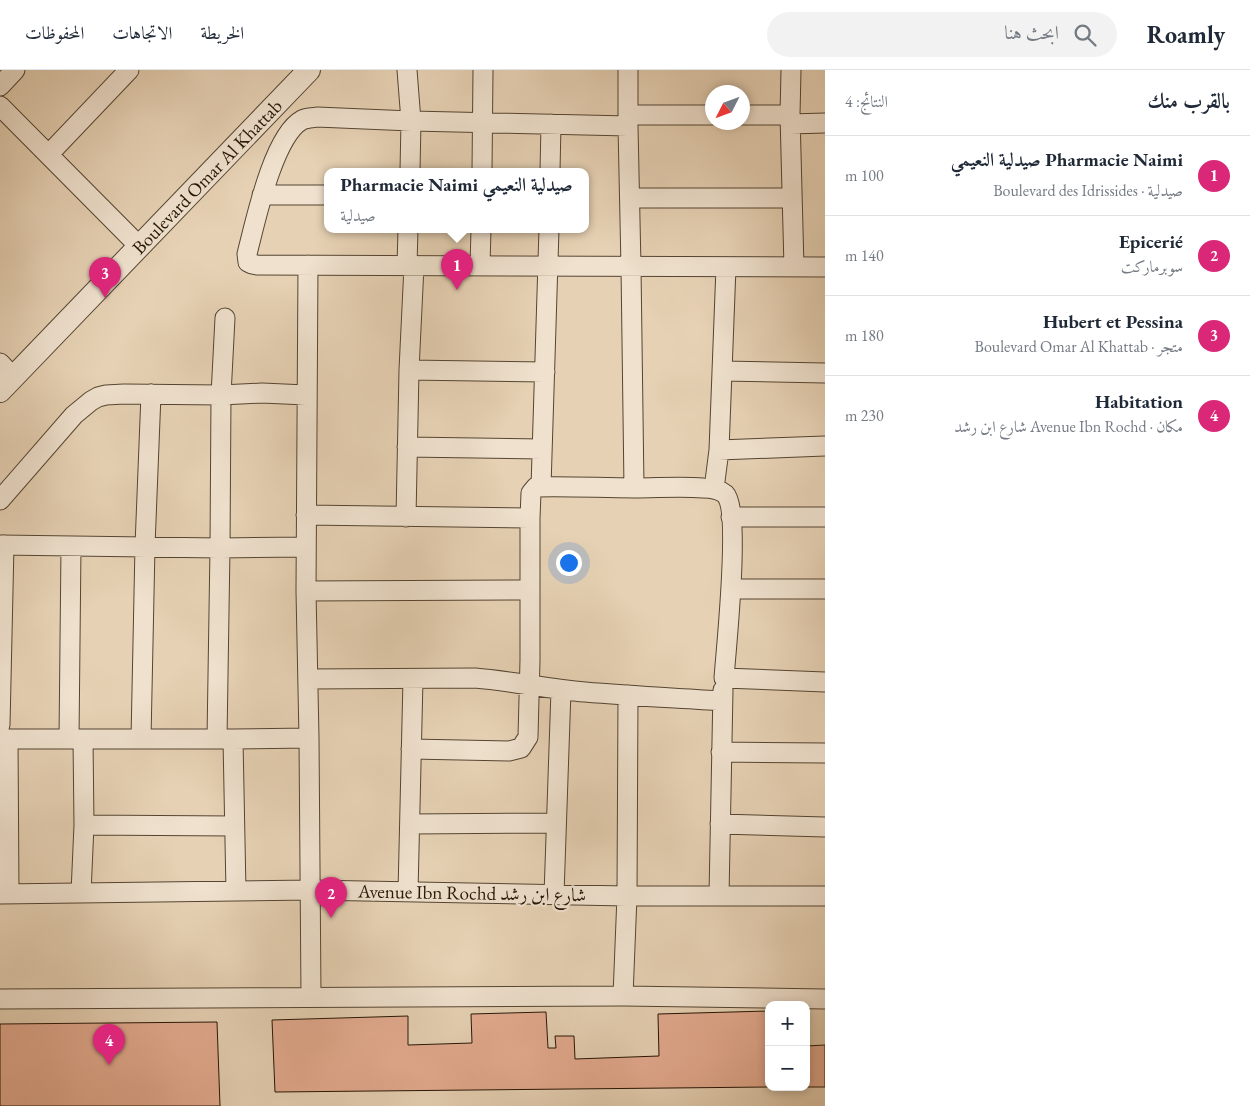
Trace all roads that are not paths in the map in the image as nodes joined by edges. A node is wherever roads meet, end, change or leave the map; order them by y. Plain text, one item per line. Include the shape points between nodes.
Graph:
1 (15, 70) edge
2 (129, 70) edge
3 (293, 70) edge
4 (309, 70) edge
5 (407, 70) edge
6 (483, 70) edge
7 (628, 70) edge
8 (791, 70) edge
9 (0, 86) edge
10 (0, 106) edge
11 (705, 115) edge
12 (750, 116) edge
13 (628, 120) junction
14 (790, 120) junction
15 (411, 121) junction
16 (482, 122) junction
17 (825, 123) edge
18 (551, 124) junction
19 (49, 154) junction
20 (410, 168) edge
21 (482, 168) edge
22 (550, 168) edge
23 (262, 195) junction
24 (324, 196) edge
25 (630, 198) junction
26 (792, 198) junction
27 (408, 233) edge
28 (481, 233) edge
29 (549, 233) edge
30 (135, 242) junction
31 (308, 265) junction
32 (411, 266) junction
33 (480, 266) junction
34 (549, 267) junction
35 (632, 267) junction
36 (726, 267) junction
37 (794, 267) junction
38 (825, 267) edge
39 (225, 318) dead end
40 (409, 370) junction
41 (722, 371) junction
42 (545, 372) junction
43 (825, 373) edge
44 (3, 374) edge
45 (151, 394) junction
46 (221, 395) junction
47 (306, 395) junction
48 (825, 446) edge
49 (407, 447) junction
50 (542, 449) junction
51 (719, 450) junction
52 (541, 487) junction
53 (634, 488) junction
54 (714, 489) junction
55 (0, 500) edge
56 (306, 515) junction
57 (406, 516) junction
58 (731, 517) junction
59 (825, 517) edge
60 (530, 518) junction
61 (2, 545) edge
62 (71, 546) junction
63 (145, 546) junction
64 (306, 547) junction
65 (220, 548) junction
66 (732, 589) junction
67 (825, 589) edge
68 (306, 590) junction
69 (529, 590) junction
70 (412, 678) junction
71 (724, 678) junction
72 (308, 679) junction
73 (825, 682) edge
74 (529, 684) junction
75 (561, 690) junction
76 (628, 695) junction
77 (722, 701) junction
78 (3, 734) edge
79 (309, 738) junction
80 (76, 739) junction
81 (141, 739) junction
82 (225, 739) junction
83 (411, 749) junction
84 (721, 752) junction
85 (825, 753) edge
86 (556, 823) junction
87 (410, 824) junction
88 (720, 824) junction
89 (5, 825) edge
90 (84, 825) junction
91 (234, 826) junction
92 (825, 827) edge
93 (311, 890) junction
94 (236, 891) junction
95 (408, 892) junction
96 (81, 893) junction
97 (5, 894) edge
98 (554, 895) junction
99 (627, 896) junction
100 (719, 896) junction
101 (825, 896) edge
102 (623, 996) junction
103 (311, 997) junction
104 (825, 998) edge
105 (0, 999) edge

1 - 9 street
2 - 19 street
3 - 30 street, Boulevard Omar Al Khattab
4 - 30 street, Boulevard Omar Al Khattab
5 - 15 street
6 - 16 street
7 - 13 street
8 - 14 street
10 - 19 street
11 - 13 street
12 - 14 street
13 - 18 street
13 - 25 street
14 - 17 street
14 - 26 street
15 - 16 street
15 - 20 street
15 - 23 street via 307,118 294,127 280,146
16 - 18 street
16 - 21 street
18 - 22 street
19 - 30 street
23 - 24 street
23 - 31 street via 247,254 248,262 257,265
25 - 26 street
25 - 35 street
26 - 37 street
27 - 32 street
28 - 33 street
29 - 34 street
30 - 44 street, Boulevard Omar Al Khattab
31 - 32 street
31 - 47 street
32 - 33 street
32 - 40 street
33 - 34 street
34 - 35 street
34 - 42 street
35 - 36 street
35 - 53 street
36 - 37 street
36 - 41 street
37 - 38 street
39 - 46 street
40 - 42 street
40 - 49 street
41 - 43 street
41 - 51 street
42 - 50 street
45 - 46 street
45 - 55 street via 106,395 92,401 74,415
45 - 63 street
46 - 47 street
46 - 65 street
47 - 56 street
48 - 51 street
49 - 50 street
49 - 57 street
50 - 52 street
51 - 54 street
52 - 53 street
52 - 60 street via 536,487 531,493
53 - 54 street
54 - 58 street via 728,498
56 - 57 street
56 - 64 street
57 - 60 street
58 - 59 street
58 - 66 street
60 - 69 street
61 - 62 street
61 - 78 street
62 - 63 street
62 - 80 street
63 - 65 street
63 - 81 street
64 - 65 street
64 - 68 street
65 - 82 street
66 - 67 street
66 - 71 street
68 - 69 street
68 - 72 street
69 - 74 street
70 - 72 street
70 - 74 street via 475,678
70 - 83 street
71 - 73 street
71 - 77 street
72 - 79 street
74 - 75 street
74 - 83 street via 528,737 521,748 509,751
75 - 76 street
75 - 86 street
76 - 77 street
76 - 99 street
77 - 84 street
78 - 80 street
78 - 89 street
79 - 82 street
79 - 93 street
80 - 81 street
80 - 90 street
81 - 82 street
82 - 91 street
83 - 87 street
84 - 85 street
84 - 88 street
86 - 87 street
86 - 98 street
87 - 95 street
88 - 92 street
88 - 100 street
89 - 97 street
90 - 91 street
90 - 96 street
91 - 94 street
93 - 94 street, Avenue Ibn Rochd شارع ابن رشد
93 - 95 street, Avenue Ibn Rochd شارع ابن رشد
93 - 103 street
94 - 96 street, Avenue Ibn Rochd شارع ابن رشد
95 - 98 street, Avenue Ibn Rochd شارع ابن رشد
96 - 97 street, Avenue Ibn Rochd شارع ابن رشد
98 - 99 street, Avenue Ibn Rochd شارع ابن رشد
99 - 100 street, Avenue Ibn Rochd شارع ابن رشد
99 - 102 street
100 - 101 street, Avenue Ibn Rochd شارع ابن رشد
102 - 103 street
102 - 104 street
103 - 105 street

